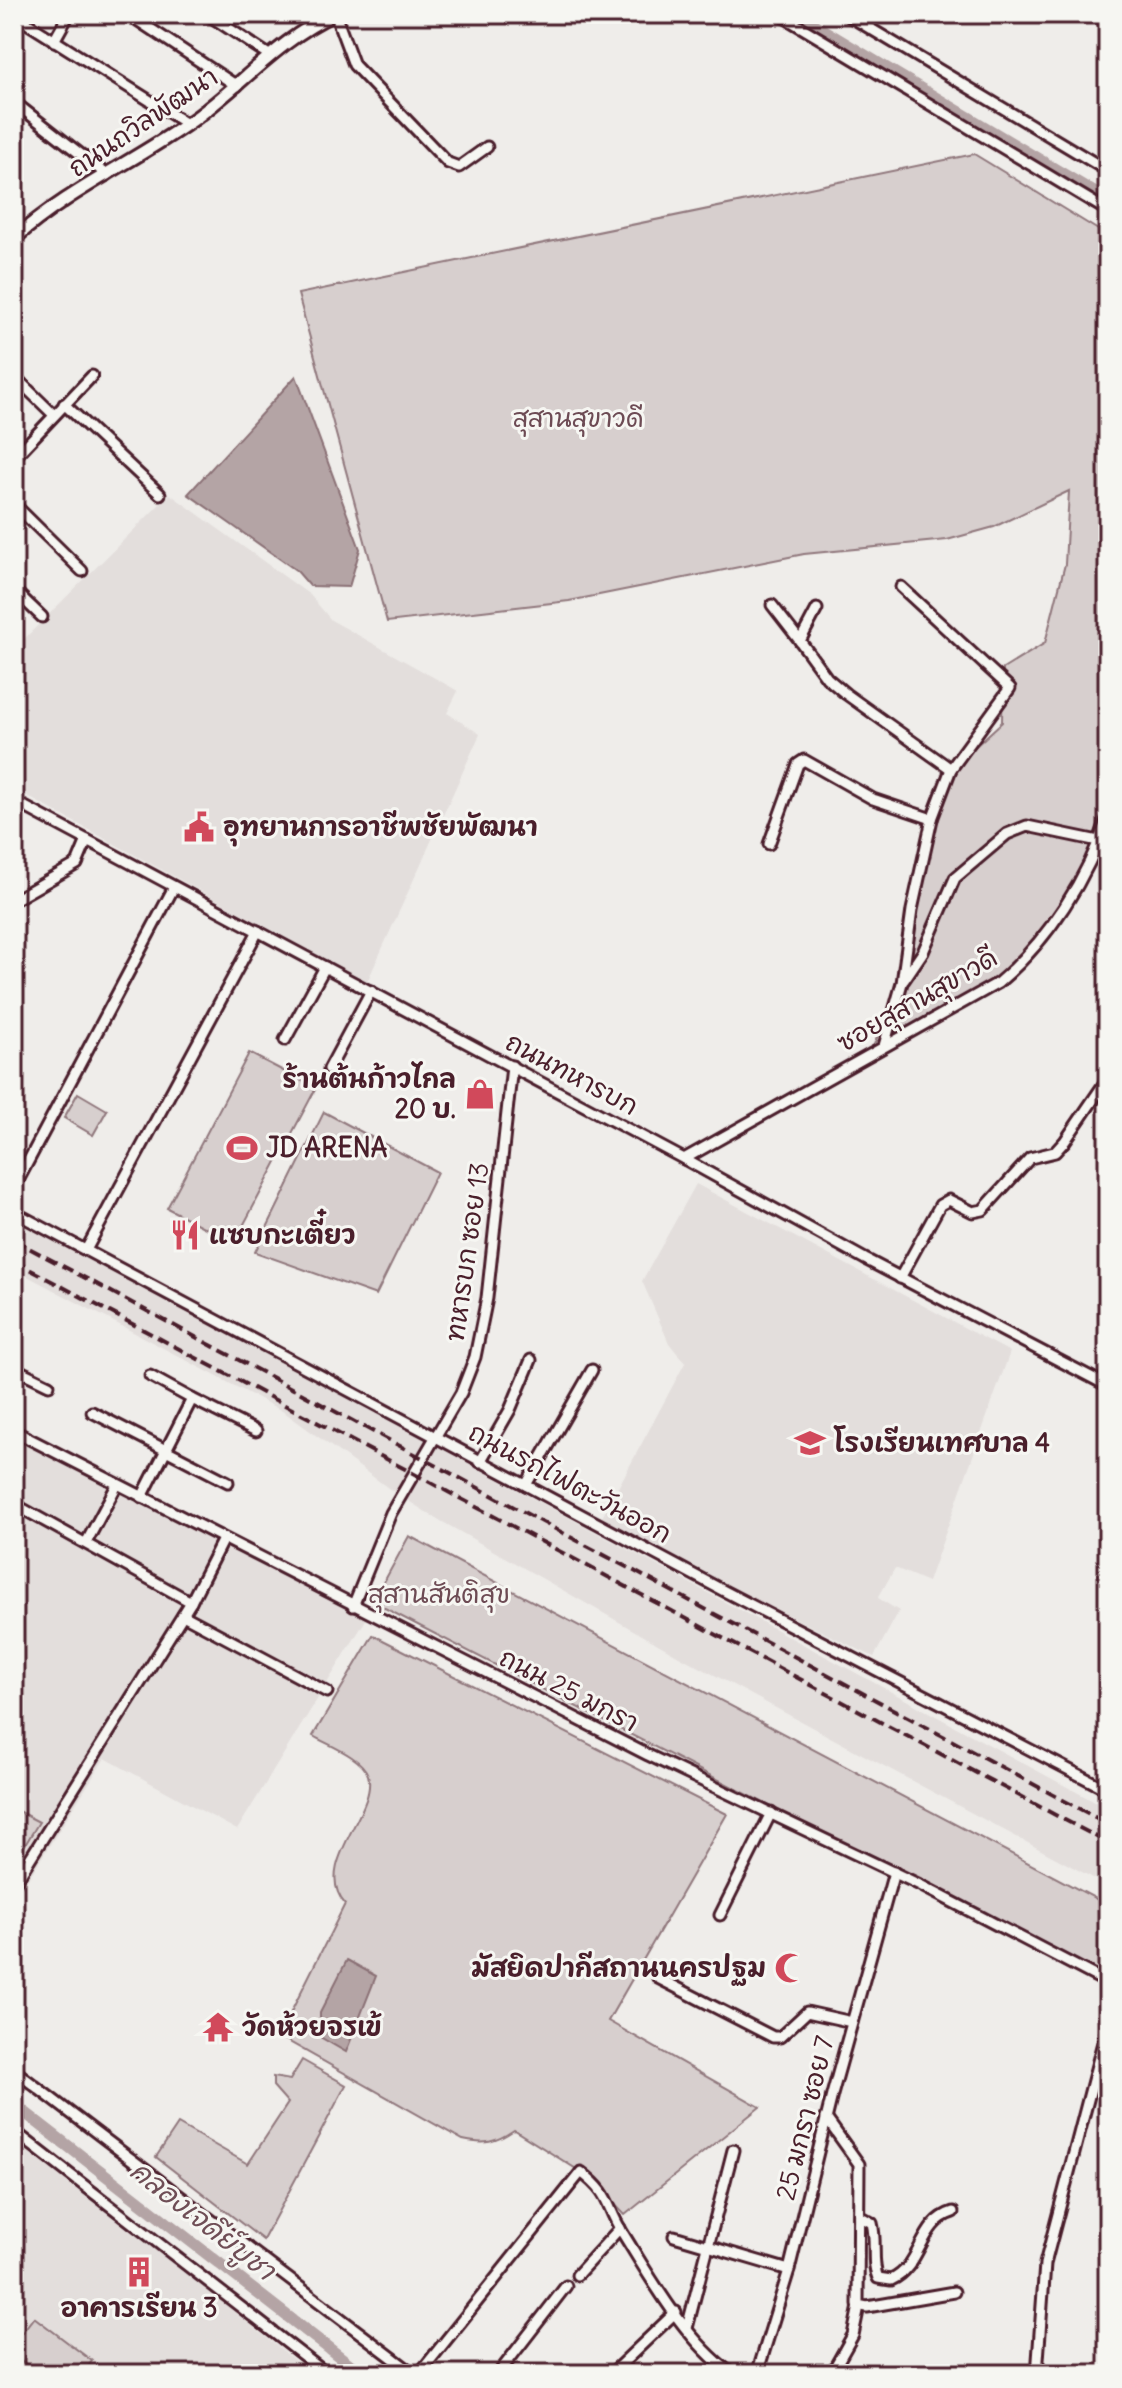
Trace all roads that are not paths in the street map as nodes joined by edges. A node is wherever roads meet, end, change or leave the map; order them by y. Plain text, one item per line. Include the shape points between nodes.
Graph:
1 (69, 14) edge
2 (128, 14) edge
3 (207, 14) edge
4 (335, 14) edge
5 (779, 14) edge
6 (846, 14) edge
7 (14, 15) edge
8 (307, 20) edge
9 (54, 41) junction
10 (269, 55) junction
11 (237, 86) junction
12 (14, 102) edge
13 (187, 124) junction
14 (487, 147) dead end
15 (1108, 171) edge
16 (107, 175) junction
17 (1108, 211) edge
18 (14, 239) edge
19 (14, 376) edge
20 (92, 376) dead end
21 (64, 404) junction
22 (54, 415) junction
23 (14, 458) edge
24 (160, 494) dead end
25 (14, 504) edge
26 (82, 571) dead end
27 (901, 587) dead end
28 (14, 590) edge
29 (772, 605) dead end
30 (817, 609) dead end
31 (42, 617) dead end
32 (800, 641) junction
33 (951, 769) junction
34 (14, 801) edge
35 (1108, 816) edge
36 (932, 819) junction
37 (87, 840) junction
38 (1104, 842) edge
39 (769, 844) dead end
40 (174, 887) junction
41 (14, 900) edge
42 (258, 931) junction
43 (325, 967) junction
44 (902, 983) junction
45 (371, 991) junction
46 (285, 1040) dead end
47 (884, 1046) junction
48 (512, 1066) junction
49 (329, 1069) dead end
50 (1108, 1078) edge
51 (684, 1159) junction
52 (14, 1188) edge
53 (14, 1212) edge
54 (86, 1250) junction
55 (900, 1278) junction
56 (531, 1360) dead end
57 (14, 1368) edge
58 (592, 1370) dead end
59 (150, 1376) dead end
60 (49, 1385) dead end
61 (1108, 1386) edge
62 (192, 1399) junction
63 (92, 1412) dead end
64 (14, 1431) edge
65 (256, 1431) dead end
66 (433, 1436) junction
67 (165, 1449) junction
68 (480, 1462) junction
69 (228, 1482) dead end
70 (117, 1485) junction
71 (526, 1485) junction
72 (142, 1497) junction
73 (14, 1504) edge
74 (223, 1539) junction
75 (86, 1543) junction
76 (191, 1602) junction
77 (353, 1606) junction
78 (183, 1615) junction
79 (327, 1692) dead end
80 (1108, 1790) edge
81 (771, 1813) junction
82 (894, 1872) junction
83 (14, 1884) edge
84 (720, 1915) dead end
85 (658, 1978) dead end
86 (1108, 1983) edge
87 (852, 2022) junction
88 (1108, 2023) edge
89 (14, 2070) edge
90 (826, 2118) junction
91 (14, 2131) edge
92 (733, 2150) dead end
93 (953, 2212) dead end
94 (859, 2216) junction
95 (620, 2228) junction
96 (674, 2236) dead end
97 (708, 2246) junction
98 (789, 2270) junction
99 (577, 2275) dead end
100 (566, 2286) dead end
101 (954, 2292) dead end
102 (859, 2306) junction
103 (676, 2312) junction
104 (687, 2328) junction
105 (327, 2374) edge
106 (416, 2374) edge
107 (498, 2374) edge
108 (611, 2374) edge
109 (732, 2374) edge
110 (757, 2374) edge
111 (831, 2374) edge
112 (1037, 2374) edge

1 - 9 street
2 - 11 street
3 - 10 street
4 - 8 street, ถนนถวิลพัฒนา
4 - 14 street via 354,65 448,163 459,167
5 - 17 street
6 - 15 street
7 - 9 street
8 - 10 street, ถนนถวิลพัฒนา
9 - 13 street
10 - 11 street, ถนนถวิลพัฒนา
11 - 13 street, ถนนถวิลพัฒนา
12 - 16 street
13 - 16 street, ถนนถวิลพัฒนา
16 - 18 street, ถนนถวิลพัฒนา
19 - 22 street
20 - 21 street
21 - 22 street
21 - 24 street
22 - 23 street
25 - 26 street
27 - 33 street via 1010,688
28 - 31 street
29 - 32 street
30 - 32 street
32 - 33 street via 827,678
33 - 36 street
34 - 37 street, ถนนทหารบก
35 - 38 street, ซอยสุสานสุขาวดี
36 - 39 street via 873,799 804,760
36 - 44 street
37 - 40 street, ถนนทหารบก
37 - 41 street via 77,864
38 - 44 street via 1027,826 1007,834 955,878 923,952
38 - 47 street, ซอยสุสานสุขาวดี via 1023,962 998,983
40 - 42 street, ถนนทหารบก
40 - 52 street
42 - 43 street, ถนนทหารบก
42 - 54 street
43 - 45 street, ถนนทหารบก
43 - 46 street
44 - 47 street
45 - 48 street, ถนนทหารบก
45 - 49 street
47 - 51 street, ซอยสุสานสุขาวดี
48 - 51 street, ถนนทหารบก
48 - 66 street, ทหารบก ซอย 13 via 487,1298 475,1357 461,1393
50 - 55 street via 1055,1152 1030,1158 983,1210 973,1212 949,1200 940,1205
51 - 55 street, ถนนทหารบก
53 - 54 street, ถนนรถไฟตะวันออก
54 - 66 street, ถนนรถไฟตะวันออก
55 - 61 street, ถนนทหารบก
56 - 68 street
57 - 60 street
58 - 71 street
59 - 62 street
62 - 65 street
62 - 67 street
63 - 67 street
64 - 70 street, ถนน 25 มกรา
66 - 68 street, ถนนรถไฟตะวันออก
66 - 77 street, ทหารบก ซอย 13 via 391,1513
67 - 69 street
67 - 72 street
68 - 71 street, ถนนรถไฟตะวันออก
70 - 72 street, ถนน 25 มกรา
70 - 75 street
71 - 80 street, ถนนรถไฟตะวันออก
72 - 74 street, ถนน 25 มกรา
73 - 75 street
74 - 76 street
74 - 77 street, ถนน 25 มกรา
75 - 76 street
76 - 78 street
77 - 81 street, ถนน 25 มกรา
78 - 79 street
78 - 83 street
81 - 82 street, ถนน 25 มกรา
81 - 84 street
82 - 86 street, ถนน 25 มกรา
82 - 87 street, 25 มกรา ซอย 7
85 - 87 street via 773,2037 780,2037 807,2012
87 - 90 street, 25 มกรา ซอย 7
88 - 112 street via 1045,2264
89 - 106 street
90 - 94 street via 859,2164
90 - 98 street, 25 มกรา ซอย 7
91 - 105 street
92 - 97 street
93 - 94 street via 926,2234 911,2267 891,2280 876,2274 872,2223
94 - 102 street
95 - 99 street
95 - 103 street
95 - 106 street via 604,2192 581,2172
96 - 97 street
97 - 98 street
97 - 104 street
98 - 110 street, 25 มกรา ซอย 7
100 - 107 street
101 - 102 street
102 - 111 street via 853,2335
103 - 104 street
103 - 108 street
104 - 109 street

